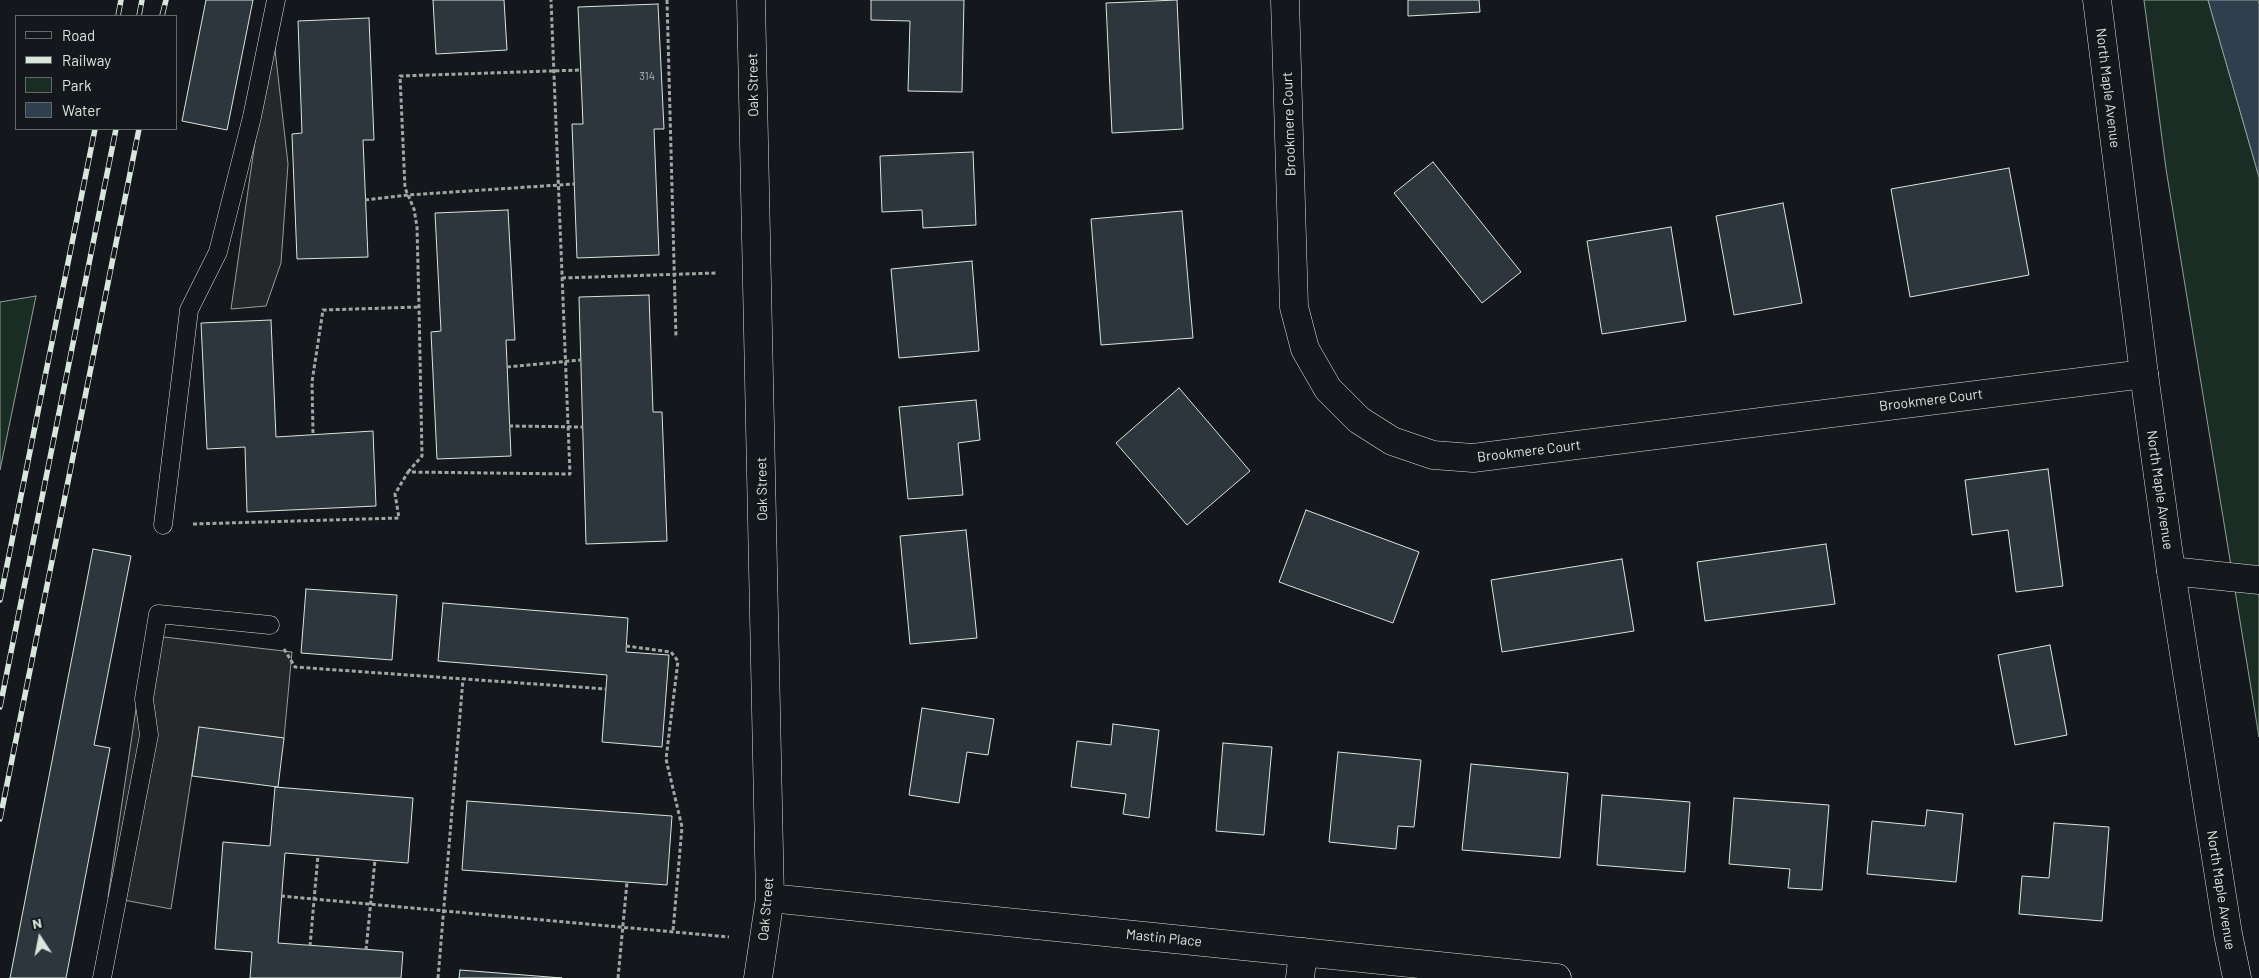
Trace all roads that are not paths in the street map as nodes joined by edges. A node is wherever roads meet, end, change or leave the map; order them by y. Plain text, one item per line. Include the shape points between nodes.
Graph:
1 (276, 0) edge
2 (752, 0) edge
3 (1285, 0) edge
4 (2097, 0) edge
5 (2144, 374) junction
6 (163, 525) road end
7 (2171, 571) junction
8 (2259, 580) edge
9 (270, 625) road end
10 (770, 898) junction
11 (1301, 965) edge
12 (102, 978) edge
13 (758, 978) edge
14 (1557, 978) edge
15 (2237, 978) edge

1 - 6 lane via 252,117 218,252 189,310
2 - 10 street, Oak Street
3 - 5 street, Brookmere Court via 1294,307 1305,349 1328,389 1359,420 1392,441 1433,455 1473,458
4 - 5 street, North Maple Avenue
5 - 7 street, North Maple Avenue
7 - 8 street
7 - 15 street, North Maple Avenue
9 - 12 lane via 158,614 144,699 149,735
10 - 11 street, Mastin Place
10 - 13 street, Oak Street
11 - 14 street, Mastin Place

